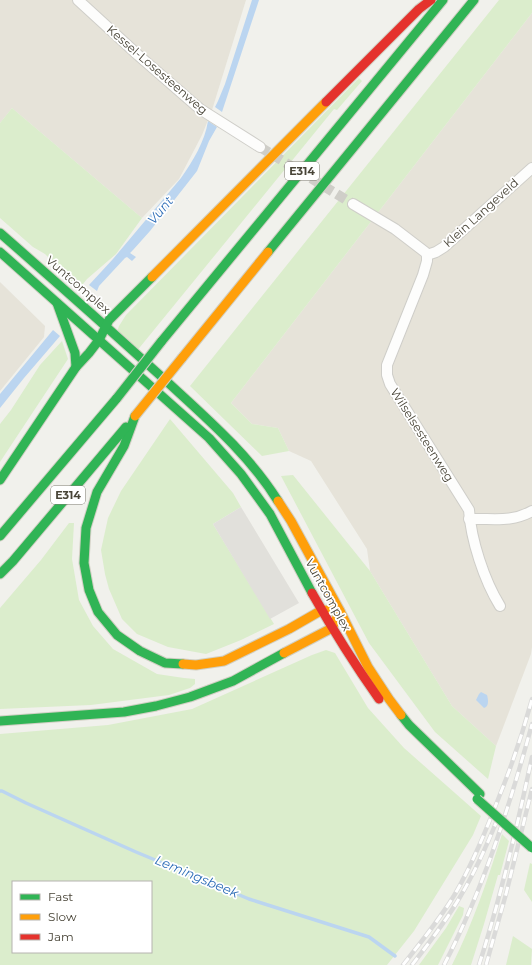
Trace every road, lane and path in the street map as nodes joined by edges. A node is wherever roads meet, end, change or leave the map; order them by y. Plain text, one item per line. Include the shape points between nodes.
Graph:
1 (78, 0) edge
2 (431, 0) edge
3 (443, 0) edge
4 (474, 0) edge
5 (260, 147) tunnel mouth
6 (532, 168) edge
7 (353, 204) tunnel mouth
8 (0, 233) edge
9 (0, 252) edge
10 (427, 255) junction
11 (57, 303) junction
12 (106, 326) junction
13 (99, 340) junction
14 (110, 350) junction
15 (89, 354) junction
16 (139, 357) junction
17 (76, 368) junction
18 (135, 416) junction
19 (0, 480) edge
20 (532, 511) edge
21 (469, 519) junction
22 (0, 536) edge
23 (0, 574) edge
24 (500, 606) dead end
25 (322, 610) junction
26 (340, 611) junction
27 (332, 628) junction
28 (0, 721) edge
29 (479, 796) junction
30 (532, 838) edge
31 (532, 848) edge

1 - 5 street, Kessel-Losesteenweg via 200,109
2 - 12 main road via 419,9 109,320
3 - 22 main road, E314, bridge via 84,438
4 - 18 main road, E314, bridge
6 - 10 street, Klein Langeveld via 444,247
7 - 10 street via 395,229
8 - 12 main road, Vuntcomplex
9 - 11 main road, Vuntcomplex
10 - 21 street, Wilselsesteenweg via 423,275 387,365 387,375 390,384 469,510
11 - 13 main road, Vuntcomplex
11 - 17 main road via 75,353
12 - 13 main road
12 - 16 main road, Vuntcomplex
13 - 14 main road, Vuntcomplex
13 - 15 main road
14 - 15 main road
14 - 16 main road, Vuntcomplex
14 - 25 main road, Vuntcomplex via 209,438 241,474 270,514
15 - 17 main road
16 - 26 main road, Vuntcomplex via 229,440 257,471 291,521
17 - 19 main road
18 - 23 main road, E314
18 - 25 main road via 124,446 97,492 86,528 84,563 89,590 98,612 117,635 140,651 165,663 196,665 224,661
20 - 21 street via 514,518
21 - 24 street, Wilselsesteenweg via 485,576
25 - 26 main road
25 - 27 main road, Vuntcomplex
26 - 27 main road
26 - 29 main road, Vuntcomplex via 368,667 398,710
27 - 28 main road via 233,681 190,697 124,712
27 - 29 main road, Vuntcomplex via 364,678 416,743
29 - 30 main road, Vuntcomplex
29 - 31 main road, Vuntcomplex, bridge

